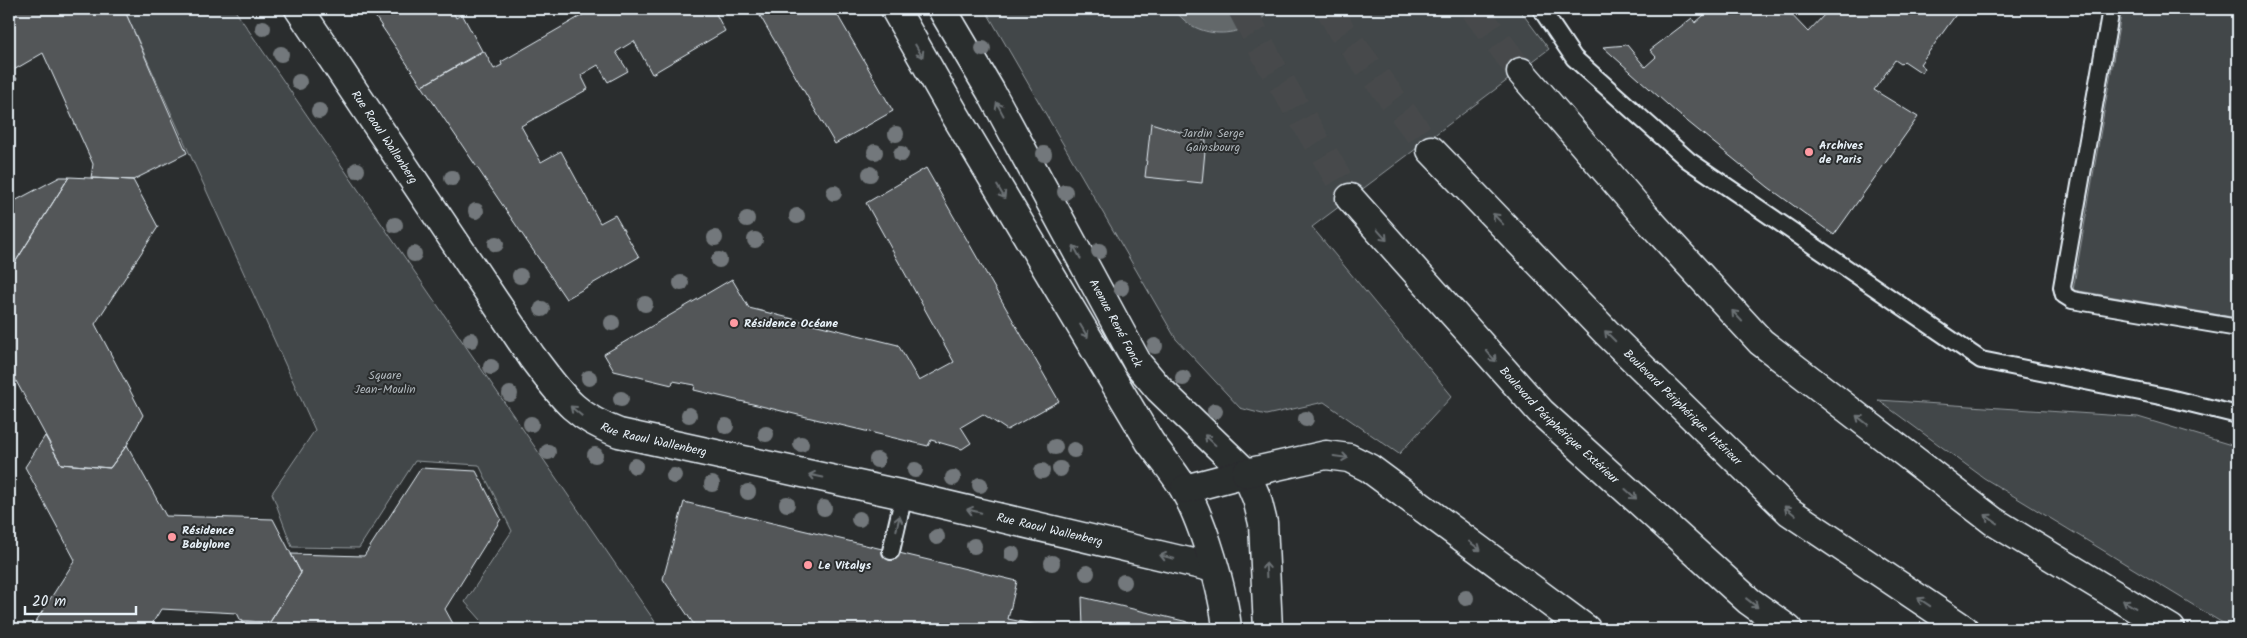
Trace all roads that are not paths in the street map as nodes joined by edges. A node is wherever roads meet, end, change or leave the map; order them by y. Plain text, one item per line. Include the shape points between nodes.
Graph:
1 (299, 9) edge
2 (895, 9) edge
3 (942, 9) edge
4 (1541, 9) edge
5 (2111, 9) edge
6 (1521, 72) tunnel mouth
7 (1431, 150) tunnel mouth
8 (1350, 198) tunnel mouth
9 (2238, 328) edge
10 (2238, 416) edge
11 (1246, 473) junction
12 (1184, 489) junction
13 (904, 495) junction
14 (891, 551) dead end
15 (1214, 568) junction
16 (1227, 629) edge
17 (1268, 629) edge
18 (1586, 629) edge
19 (1788, 629) edge
20 (1964, 629) edge
21 (2171, 629) edge

13 -> 1 main road, Rue Raoul Wallenberg via 619,433 580,414 564,400 532,357
2 -> 12 main road via 1150,442
11 -> 3 main road, Avenue René Fonck via 1159,389 1138,364
4 - 10 lane via 1574,58 1688,160 1981,360 2165,397
5 - 9 lane via 2062,287 2064,295 2072,300
21 -> 6 main road via 1993,521 1762,342 1640,210
20 -> 7 main road, Boulevard Périphérique Intérieur via 1790,512 1606,332
8 -> 19 main road, Boulevard Périphérique Extérieur via 1541,412 1749,601
11 - 12 main road
17 -> 11 main road, Avenue René Fonck via 1263,524
11 -> 18 main road via 1326,455 1349,458 1369,468
12 - 15 main road
14 -> 13 lane
15 -> 13 main road, Rue Raoul Wallenberg
15 - 16 main road

